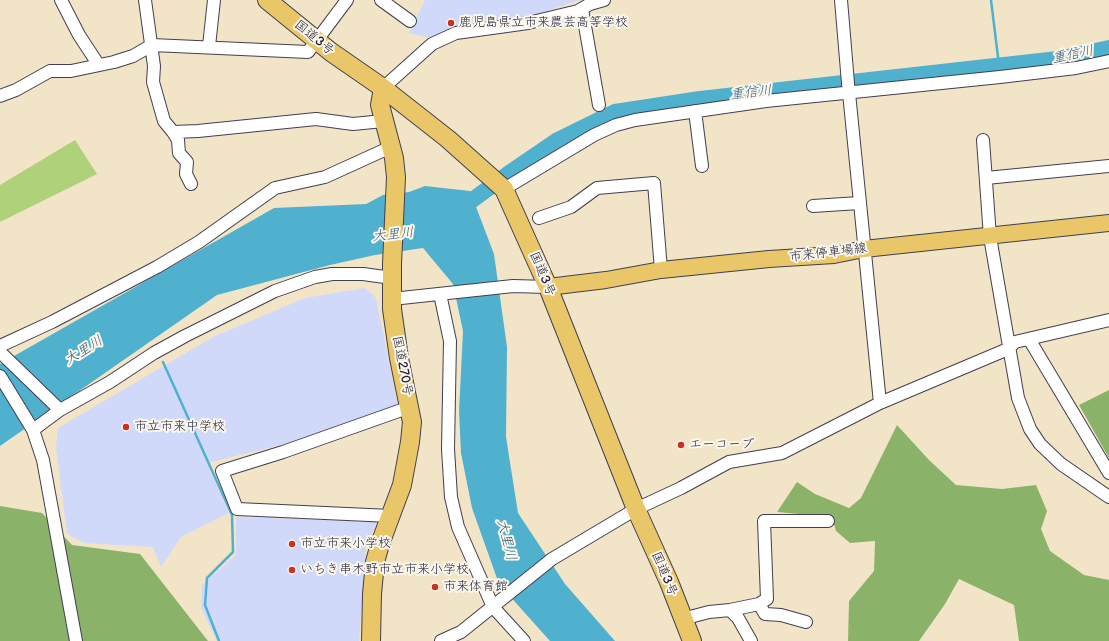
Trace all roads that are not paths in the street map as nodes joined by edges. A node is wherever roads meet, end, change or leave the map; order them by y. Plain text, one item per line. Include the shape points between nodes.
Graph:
1 (61, 0) edge
2 (145, 0) edge
3 (214, 0) edge
4 (267, 0) edge
5 (347, 0) edge
6 (381, 0) edge
7 (603, 0) edge
8 (841, 0) edge
9 (582, 9) junction
10 (410, 21) dead end
11 (317, 41) junction
12 (152, 44) junction
13 (209, 46) junction
14 (1109, 61) edge
15 (98, 64) junction
16 (383, 88) junction
17 (848, 93) junction
18 (0, 96) edge
19 (599, 105) dead end
20 (695, 111) junction
21 (383, 121) junction
22 (173, 132) junction
23 (983, 140) dead end
24 (391, 148) junction
25 (702, 166) dead end
26 (1109, 166) edge
27 (986, 178) junction
28 (191, 184) dead end
29 (504, 189) junction
30 (859, 203) junction
31 (813, 206) dead end
32 (539, 218) dead end
33 (1109, 223) edge
34 (990, 237) junction
35 (864, 249) junction
36 (661, 270) junction
37 (392, 271) junction
38 (548, 287) junction
39 (442, 294) junction
40 (392, 299) junction
41 (1109, 320) edge
42 (1029, 339) junction
43 (0, 346) edge
44 (1008, 349) junction
45 (0, 353) edge
46 (0, 376) edge
47 (880, 403) junction
48 (410, 407) junction
49 (59, 409) junction
50 (31, 428) junction
51 (1109, 473) edge
52 (1109, 498) edge
53 (636, 509) junction
54 (391, 516) junction
55 (828, 521) dead end
56 (496, 604) junction
57 (759, 604) junction
58 (730, 610) junction
59 (682, 619) junction
60 (806, 622) dead end
61 (446, 640) edge
62 (76, 641) edge
63 (371, 641) edge
64 (524, 641) edge
65 (692, 641) edge
66 (751, 641) edge

1 - 15 street
2 - 12 street
3 - 13 street
4 - 11 highway, 国道3号
5 - 11 street
6 - 10 street
7 - 9 street
8 - 17 street
9 - 16 street via 528,23 456,34 432,44
9 - 19 street
11 - 13 street via 308,52 302,53
11 - 16 highway, 国道3号
12 - 13 street
12 - 15 street via 133,56
12 - 22 street via 152,82 164,121
14 - 17 street via 1068,69
15 - 18 street via 71,71 50,71
16 - 21 highway, 国道270号 via 379,101
16 - 29 highway, 国道3号 via 448,139
17 - 20 street
17 - 30 street
20 - 25 street
20 - 29 street via 616,125 577,144
21 - 22 street via 353,124 316,119
21 - 24 highway, 国道270号
22 - 28 street via 178,140 179,153 188,162 186,174
23 - 27 street
24 - 37 highway, 国道270号 via 396,168
24 - 43 street via 325,177 275,188 199,242 157,267
26 - 27 street
27 - 34 street
29 - 38 highway, 国道3号
30 - 31 street
30 - 35 street
32 - 36 street via 570,207 597,188 654,183
33 - 34 main road, 市来停車場線
34 - 35 main road, 市来停車場線
34 - 44 street
35 - 36 main road, 市来停車場線 via 834,255
35 - 47 street
36 - 38 main road, 市来停車場線
37 - 40 highway, 国道270号
37 - 49 street via 332,274 275,291 185,336 110,382
38 - 39 street via 508,287
38 - 53 highway, 国道3号
39 - 40 street
39 - 56 street via 450,341 448,449 451,497 458,527
40 - 48 highway, 国道270号 via 395,334
41 - 42 street
42 - 44 street via 1015,342
42 - 51 street
44 - 47 street
44 - 52 street via 1018,398 1030,429 1040,444 1061,464
45 - 49 street
46 - 50 street
47 - 53 street via 782,453 729,462
48 - 54 highway, 国道270号 via 411,434 406,470
48 - 54 street via 222,471 237,509
49 - 50 street
50 - 62 street via 43,460
53 - 56 street via 552,559
53 - 59 highway, 国道3号
54 - 63 highway, 国道270号 via 375,562
55 - 57 street via 764,521 767,599
56 - 61 street via 461,632
56 - 64 street
57 - 58 street
57 - 60 street via 765,614
58 - 59 street
58 - 66 street via 738,618
59 - 65 highway, 国道3号

